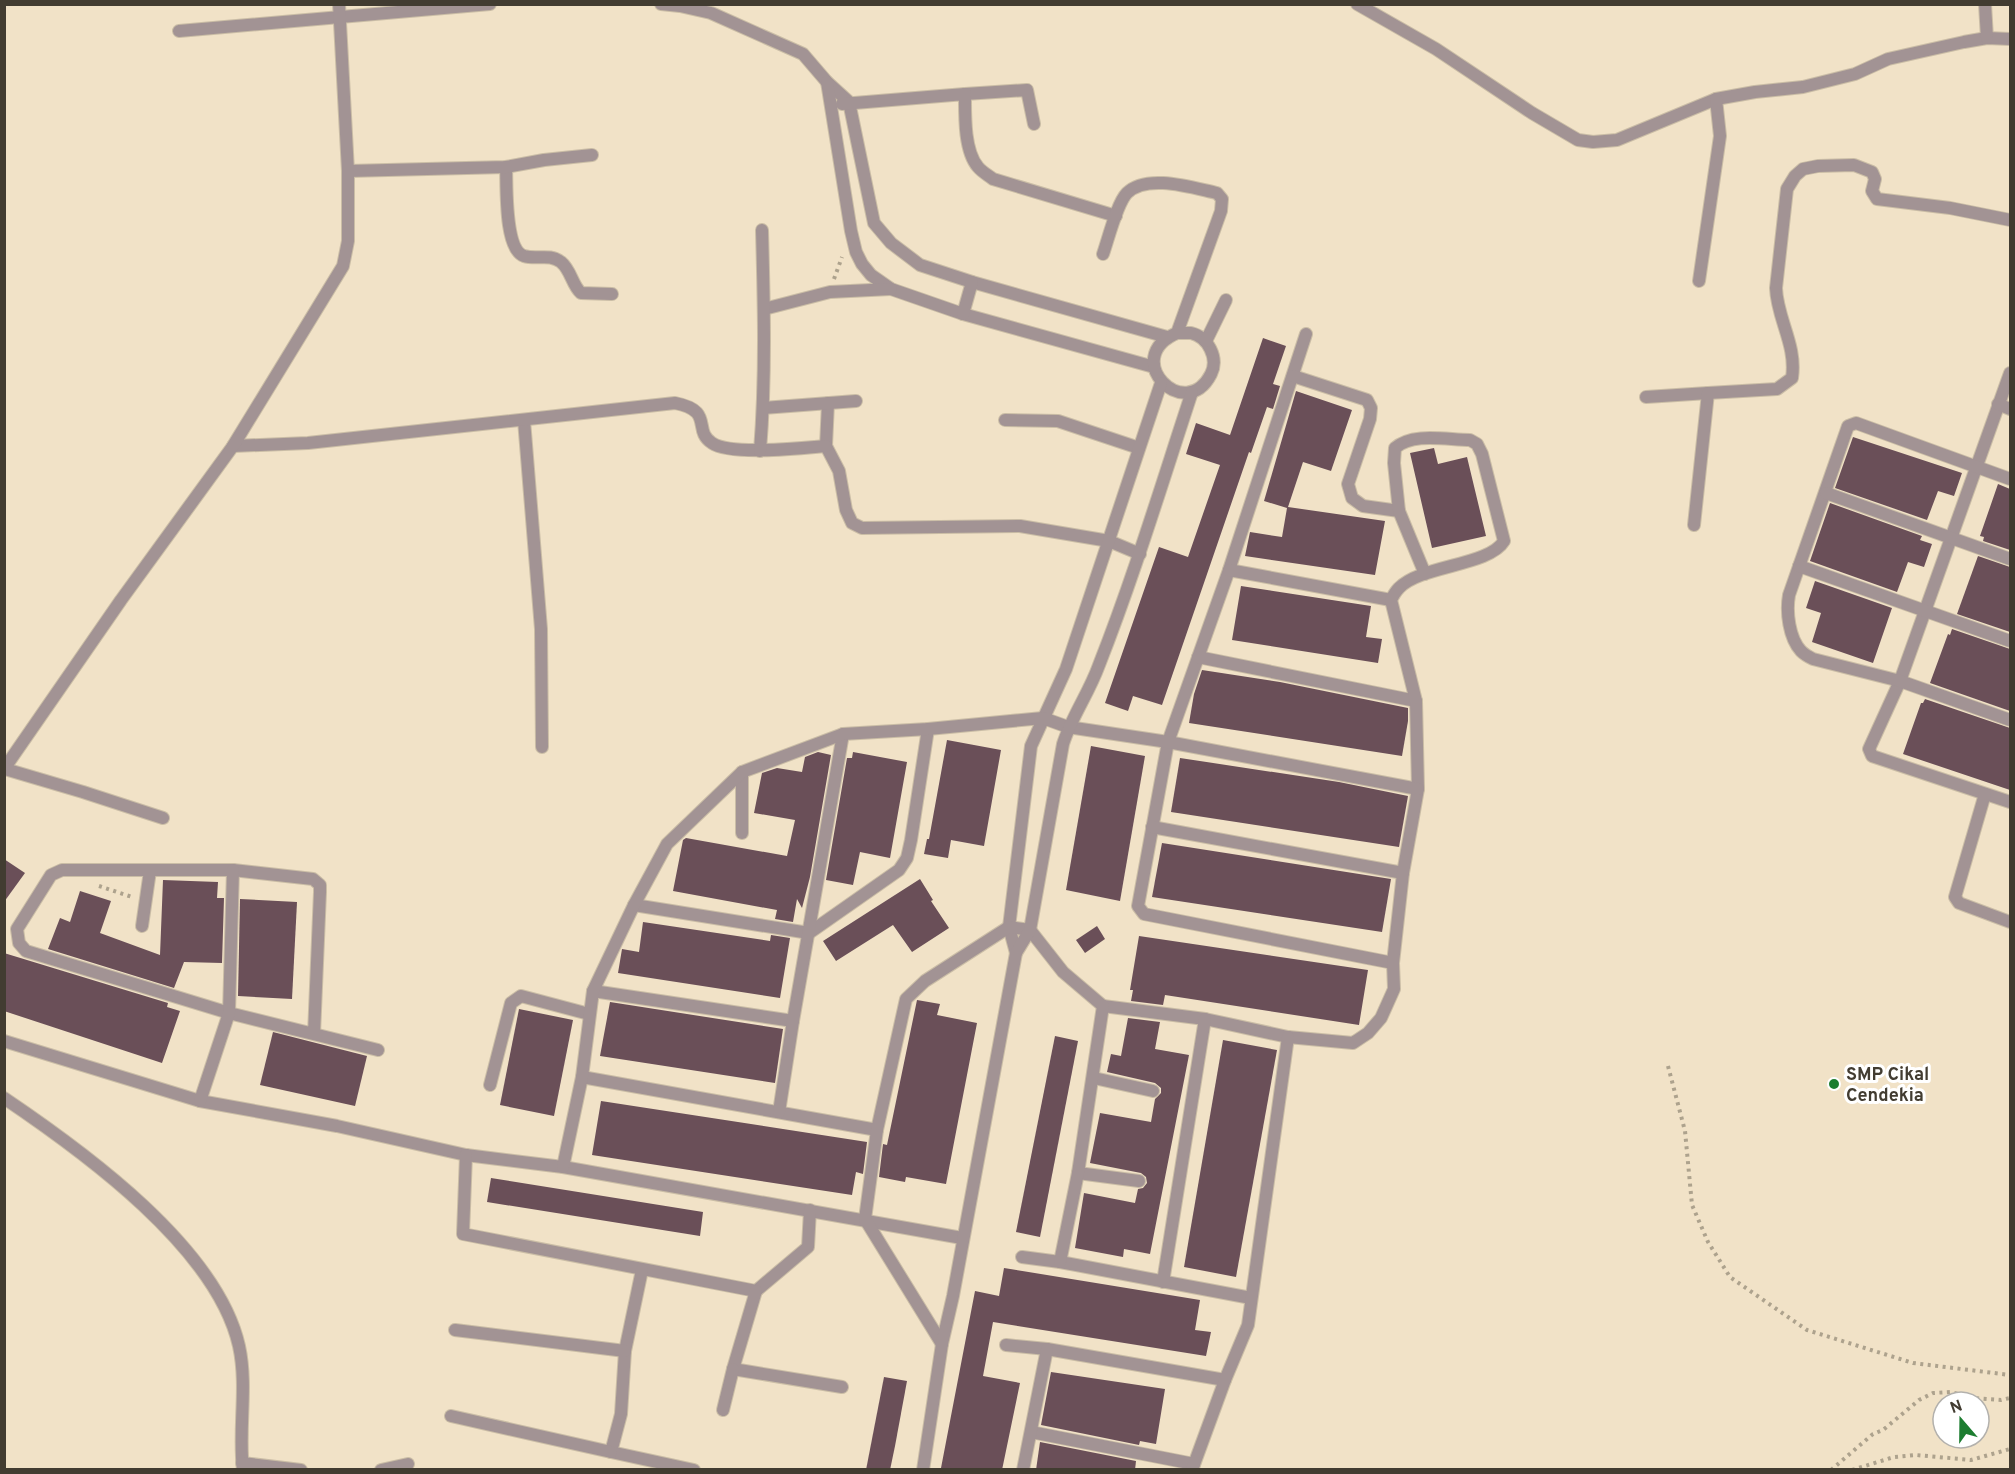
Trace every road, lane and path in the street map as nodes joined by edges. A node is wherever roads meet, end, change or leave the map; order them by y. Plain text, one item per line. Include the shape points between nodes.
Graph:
1 (339, 4) edge
2 (490, 4) edge
3 (661, 4) edge
4 (1357, 4) edge
5 (1985, 4) edge
6 (710, 9) edge
7 (340, 18) junction
8 (179, 31) dead end
9 (1987, 38) junction
10 (2010, 39) edge
11 (827, 82) junction
12 (965, 94) junction
13 (1716, 99) junction
14 (849, 102) junction
15 (831, 106) junction
16 (1034, 124) dead end
17 (592, 155) dead end
18 (506, 167) junction
19 (348, 171) junction
20 (1116, 216) junction
21 (2010, 220) edge
22 (762, 230) dead end
23 (851, 231) junction
24 (1103, 254) dead end
25 (1699, 281) dead end
26 (972, 282) junction
27 (891, 289) junction
28 (830, 292) junction
29 (612, 294) dead end
30 (1226, 300) dead end
31 (764, 309) junction
32 (963, 314) junction
33 (1306, 334) dead end
34 (1172, 335) junction
35 (1206, 341) junction
36 (1154, 367) junction
37 (2010, 373) edge
38 (1293, 376) junction
39 (1161, 383) junction
40 (1192, 392) junction
41 (1708, 393) junction
42 (1646, 397) dead end
43 (856, 401) dead end
44 (828, 403) junction
45 (2004, 406) edge
46 (763, 408) junction
47 (524, 420) junction
48 (1005, 420) dead end
49 (233, 446) junction
50 (826, 446) junction
51 (1139, 448) junction
52 (760, 451) junction
53 (1976, 467) junction
54 (2010, 479) edge
55 (1826, 493) junction
56 (1399, 511) junction
57 (1694, 525) dead end
58 (1950, 538) junction
59 (1109, 542) junction
60 (1140, 554) junction
61 (2010, 559) edge
62 (1799, 566) junction
63 (1229, 570) junction
64 (1425, 574) junction
65 (1391, 600) junction
66 (1925, 611) junction
67 (2010, 641) edge
68 (1198, 657) junction
69 (1900, 681) junction
70 (1416, 701) junction
71 (1043, 718) junction
72 (2010, 720) edge
73 (1068, 727) junction
74 (928, 729) junction
75 (843, 734) junction
76 (1168, 742) junction
77 (542, 747) dead end
78 (5, 769) edge
79 (742, 772) junction
80 (1418, 789) junction
81 (1985, 794) junction
82 (2010, 802) edge
83 (163, 818) dead end
84 (1152, 827) junction
85 (742, 833) dead end
86 (233, 870) junction
87 (150, 871) junction
88 (1403, 873) junction
89 (634, 905) junction
90 (2010, 922) edge
91 (142, 926) dead end
92 (1009, 927) junction
93 (1030, 930) junction
94 (809, 933) junction
95 (1016, 953) junction
96 (1393, 963) junction
97 (593, 991) junction
98 (1103, 1006) junction
99 (228, 1013) junction
100 (589, 1014) junction
101 (1205, 1020) junction
102 (793, 1021) junction
103 (314, 1034) junction
104 (1288, 1037) junction
105 (4, 1041) edge
106 (378, 1050) dead end
107 (1668, 1066) dead end
108 (582, 1077) junction
109 (1094, 1078) junction
110 (490, 1086) dead end
111 (1153, 1091) dead end
112 (4, 1098) edge
113 (200, 1101) junction
114 (779, 1112) junction
115 (877, 1130) junction
116 (466, 1155) junction
117 (563, 1167) junction
118 (1078, 1173) junction
119 (1139, 1181) dead end
120 (810, 1210) junction
121 (865, 1219) junction
122 (962, 1238) junction
123 (1022, 1257) dead end
124 (1060, 1262) junction
125 (642, 1270) junction
126 (1163, 1282) junction
127 (756, 1291) junction
128 (1251, 1298) junction
129 (455, 1330) dead end
130 (942, 1344) junction
131 (1006, 1345) dead end
132 (1047, 1349) junction
133 (625, 1351) junction
134 (733, 1369) junction
135 (2010, 1375) edge
136 (1225, 1380) junction
137 (842, 1387) dead end
138 (2010, 1398) edge
139 (723, 1410) dead end
140 (451, 1416) dead end
141 (1031, 1431) junction
142 (2010, 1449) edge
143 (611, 1452) junction
144 (408, 1464) dead end
145 (242, 1466) edge
146 (1193, 1467) edge
147 (301, 1470) edge
148 (381, 1470) edge
149 (694, 1470) edge
150 (922, 1470) edge
151 (1023, 1470) edge
152 (1831, 1470) edge
153 (1852, 1470) edge

1 - 7 street
2 - 7 street
3 - 6 street
4 - 13 street via 1578,140 1617,140
5 - 9 street
6 - 11 street via 803,54
7 - 8 street
7 - 19 street
9 - 10 street
9 - 13 street via 1888,59 1855,74 1803,87
11 - 14 street
11 - 15 street
12 - 14 street
12 - 16 street via 1028,90
12 - 20 street via 971,158 979,169 993,179
13 - 25 street via 1720,136
14 - 15 street
14 - 26 street via 874,223 891,243 920,265
15 - 23 street
17 - 18 street
18 - 19 street
18 - 29 street via 510,237 515,249 524,256 552,257 562,263 581,293
19 - 49 street via 348,241 343,266
20 - 24 street
20 - 34 street via 1126,194 1139,185 1156,182 1217,193 1221,199 1221,211
21 - 41 street via 1877,199 1872,191 1872,172 1854,165 1803,169 1787,189 1776,288 1794,362 1792,378 1777,389
22 - 31 street
23 - 27 street via 862,264
23 - 28 path
26 - 32 street
26 - 34 street
27 - 28 street
27 - 32 street
28 - 31 street
30 - 35 street
31 - 46 street
32 - 36 street
33 - 38 street
34 - 35 street via 1192,333
34 - 36 street via 1156,350
35 - 40 street via 1213,355 1213,370 1205,384
36 - 39 street
37 - 45 street
38 - 56 street via 1366,400 1371,408 1370,419 1348,484 1352,498 1363,506
38 - 63 street
39 - 40 street via 1175,392
39 - 51 street
40 - 60 street
41 - 42 street
41 - 57 street
43 - 44 street
44 - 46 street
44 - 50 street
45 - 53 street
46 - 52 street
47 - 49 street via 308,443
47 - 52 street via 675,403 691,406 711,443
47 - 77 street via 541,628
48 - 51 street via 1058,421
49 - 78 street
50 - 52 street
50 - 59 street via 839,471 846,510 852,523 861,528 1020,526
51 - 59 street
53 - 54 street
53 - 55 street via 1851,423
53 - 58 street
55 - 58 street
55 - 62 street
56 - 64 street
56 - 64 street via 1394,462 1395,448 1403,441 1470,440 1477,444 1504,541 1494,551
58 - 61 street
58 - 66 street
59 - 60 street
59 - 71 street via 1066,669
60 - 73 street via 1098,668
62 - 66 street
62 - 69 street via 1787,606 1794,640 1802,652 1813,659
63 - 65 street
63 - 68 street
64 - 65 street via 1399,587
65 - 70 street
66 - 67 street
66 - 69 street
68 - 70 street
68 - 76 street
69 - 72 street
69 - 81 street via 1869,749 1872,756
70 - 80 street
71 - 73 street
71 - 74 street
71 - 92 street via 1031,746
73 - 76 street
73 - 93 street
74 - 75 street
74 - 94 street via 907,858 899,870
75 - 79 street
75 - 94 street
76 - 80 street
76 - 84 street
78 - 83 street
79 - 85 street
79 - 89 street via 667,844
80 - 88 street
81 - 82 street
81 - 90 street via 1955,897 1959,903
84 - 88 street
84 - 96 street via 1138,906 1144,914
86 - 87 street
86 - 99 street
86 - 103 street via 313,879 320,885
87 - 91 street
87 - 99 street via 54,873 17,929 19,943 26,951
88 - 96 street
89 - 94 street
89 - 97 street
92 - 93 street
92 - 95 street
92 - 115 street via 925,981 906,999
93 - 95 street
93 - 98 street via 1063,972
94 - 102 street
95 - 122 street
96 - 104 street via 1394,989 1382,1018 1368,1033 1353,1042
97 - 100 street
97 - 102 street
98 - 101 street
98 - 109 street
99 - 103 street
99 - 113 street
100 - 108 street
100 - 110 street via 521,996 515,999
101 - 104 street
101 - 126 street
102 - 114 street
103 - 106 street
104 - 128 street
105 - 113 street
107 - 135 path via 1685,1131 1692,1205 1708,1242 1730,1277 1807,1330 1913,1363
108 - 114 street
108 - 117 street
109 - 111 street
109 - 118 street
112 - 145 street via 119,1183 191,1255 219,1297 239,1345 243,1374
113 - 116 street
114 - 115 street
115 - 121 street
116 - 117 street
116 - 125 street via 463,1234
117 - 120 street
118 - 119 street
118 - 124 street
120 - 121 street
120 - 127 street via 808,1247
121 - 122 street
121 - 130 street
122 - 130 street
123 - 124 street
124 - 126 street
125 - 127 street
125 - 133 street
126 - 128 street
127 - 134 street
128 - 136 street via 1248,1325
129 - 133 street
130 - 150 street
131 - 132 street
132 - 136 street
132 - 141 street
133 - 143 street via 621,1413
134 - 137 street
134 - 139 street
136 - 146 street
138 - 152 path via 1933,1392 1873,1434
140 - 143 street
141 - 146 street
141 - 151 street
142 - 153 path via 1971,1460 1893,1457
143 - 149 street
144 - 148 street
145 - 147 street

